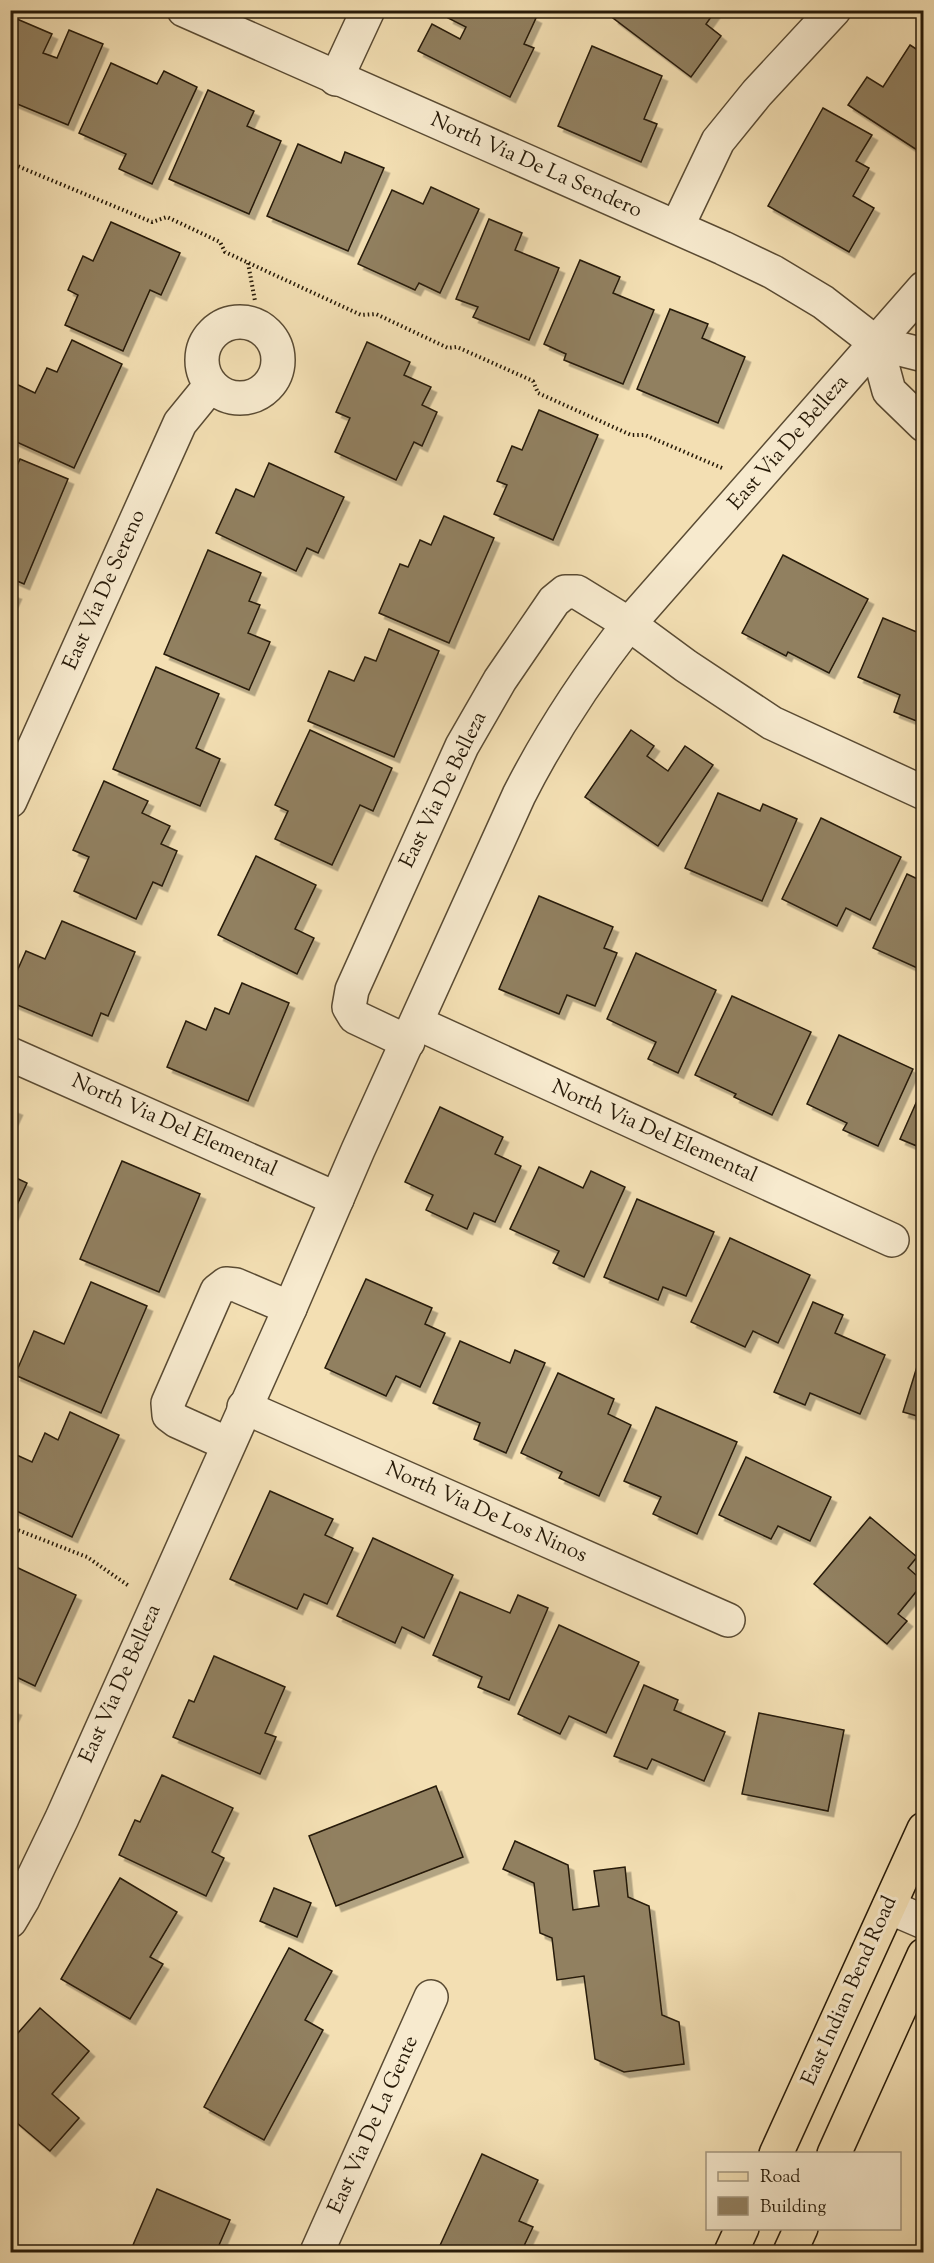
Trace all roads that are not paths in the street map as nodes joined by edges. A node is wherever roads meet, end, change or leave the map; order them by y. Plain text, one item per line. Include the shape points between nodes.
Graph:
1 (184, 10) edge
2 (368, 10) edge
3 (834, 10) edge
4 (336, 79) junction
5 (677, 228) junction
6 (924, 288) edge
7 (876, 343) junction
8 (924, 355) edge
9 (211, 385) dead end
10 (924, 425) edge
11 (629, 624) junction
12 (924, 793) edge
13 (10, 801) edge
14 (412, 1033) junction
15 (10, 1053) edge
16 (337, 1199) junction
17 (892, 1240) dead end
18 (290, 1308) junction
19 (244, 1407) junction
20 (228, 1444) junction
21 (728, 1620) dead end
22 (924, 1828) edge
23 (889, 1907) junction
24 (10, 1921) edge
25 (924, 1922) edge
26 (924, 1955) edge
27 (430, 1997) dead end
28 (777, 2152) edge
29 (835, 2152) edge
30 (742, 2230) edge
31 (801, 2230) edge
32 (317, 2253) edge
33 (731, 2253) edge
34 (790, 2253) edge

1 - 4 street, North Via De La Sendero
2 - 4 street
3 - 5 street via 718,141
4 - 5 street, North Via De La Sendero
5 - 7 street, North Via De La Sendero via 772,272 823,302
6 - 7 street, East Via De Belleza
7 - 8 street, North Via De La Sendero
7 - 10 street via 889,391
7 - 11 street, East Via De Belleza
9 - 13 street, East Via De Sereno via 180,423
11 - 12 street via 772,723
11 - 14 street, East Via De Belleza via 541,751
11 - 14 street, East Via De Belleza via 577,592 565,592 554,601 500,680 462,746 352,990 349,1007 355,1017
14 - 16 street, East Via De Belleza
14 - 17 street, North Via Del Elemental
15 - 16 street, North Via Del Elemental
16 - 18 street, East Via De Belleza
18 - 19 street, East Via De Belleza
18 - 20 street via 236,1285 226,1284 217,1291 168,1402 169,1414 177,1421
19 - 20 street, East Via De Belleza
19 - 21 street, North Via De Los Ninos
20 - 24 street, East Via De Belleza via 62,1818
22 - 23 main road, East Indian Bend Road
23 - 25 street
23 - 28 main road, East Indian Bend Road
26 - 29 main road
27 - 32 street, East Via De La Gente
30 - 33 main road
31 - 34 main road

